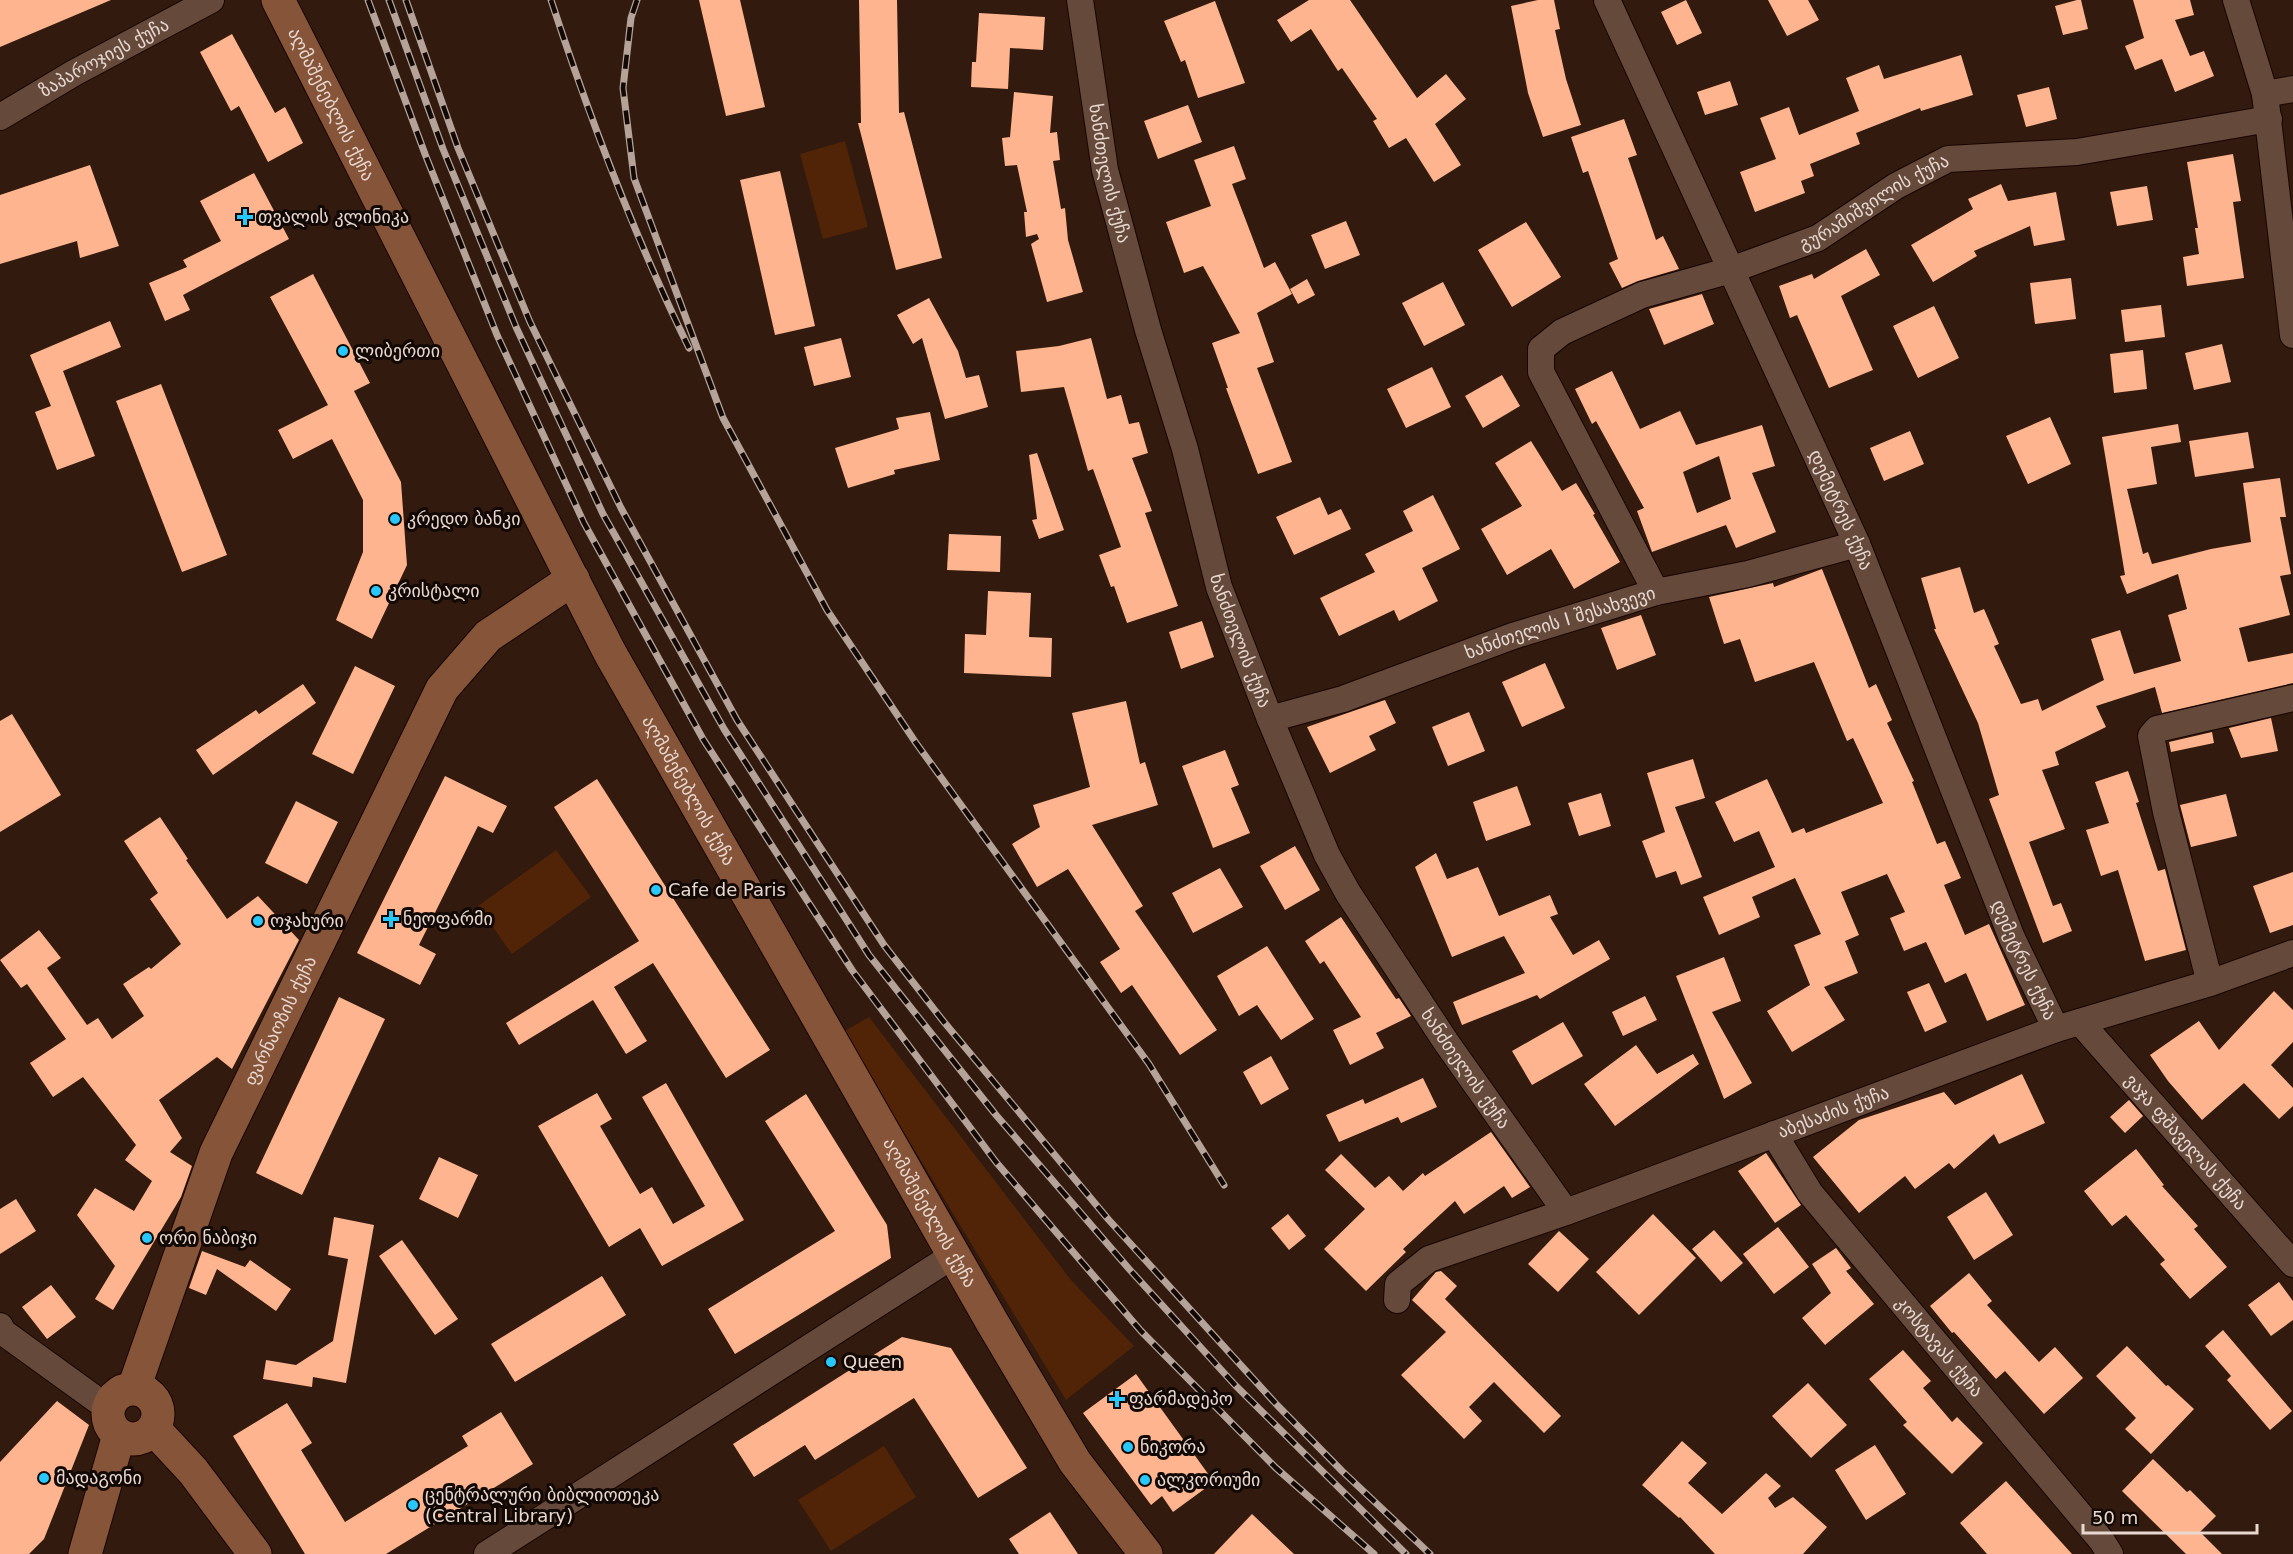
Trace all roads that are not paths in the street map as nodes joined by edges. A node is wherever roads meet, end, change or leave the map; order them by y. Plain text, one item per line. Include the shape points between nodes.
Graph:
1 (211, 0) edge
2 (279, 0) edge
3 (1080, 0) edge
4 (1607, 0) edge
5 (2236, 0) edge
6 (2293, 89) edge
7 (2267, 106) junction
8 (0, 117) edge
9 (1731, 270) junction
10 (2293, 335) edge
11 (1857, 543) junction
12 (573, 579) junction
13 (1656, 592) junction
14 (2293, 698) edge
15 (1270, 719) junction
16 (2293, 953) edge
17 (2210, 983) junction
18 (2080, 1022) junction
19 (2056, 1029) junction
20 (1774, 1134) junction
21 (1566, 1212) junction
22 (954, 1255) junction
23 (2293, 1264) edge
24 (1397, 1300) dead end
25 (1, 1331) edge
26 (134, 1388) junction
27 (113, 1422) junction
28 (153, 1429) junction
29 (86, 1554) edge
30 (255, 1554) edge
31 (487, 1554) edge
32 (1146, 1554) edge
33 (2110, 1554) edge

1 - 8 street, ზაპაროჯიეს ქუჩა
2 - 12 main road, აღმაშენებლის ქუჩა
3 - 15 street, ხანძთელის ქუჩა via 1105,171 1185,450 1219,586
4 - 9 street, დემეტრეს ქუჩა
5 - 7 street
6 - 7 street, გურამიშვილის ქუჩა
7 - 9 street, გურამიშვილის ქუჩა via 2078,152 1948,159 1896,186 1818,238
7 - 10 street
9 - 11 street, დემეტრეს ქუჩა
9 - 13 street, გურამიშვილის ქუჩა via 1642,295 1562,332 1541,349 1541,372
11 - 13 street, ხანძთელის I შესახვევი via 1748,574
11 - 19 street, დემეტრეს ქუჩა via 2012,938
12 - 22 main road, აღმაშენებლის ქუჩა via 610,653
12 - 26 main road, ფარნაოზის ქუჩა via 488,636 442,689 216,1153
13 - 15 street, ხანძთელის I შესახვევი via 1513,636 1343,699
14 - 17 street via 2157,729 2151,736 2166,812
15 - 21 street, ხანძთელის ქუჩა via 1327,855 1348,893 1446,1042
16 - 17 street, აბესაძის ქუჩა
17 - 18 street, აბესაძის ქუჩა
18 - 19 street, აბესაძის ქუჩა
18 - 23 street, ვაჯა ფშაველას ქუჩა
19 - 20 street, აბესაძის ქუჩა
20 - 21 street, აბესაძის ქუჩა
20 - 33 street, კოსტავას ქუჩა via 1810,1193
21 - 24 street, აბესაძის ქუჩა via 1429,1259 1398,1284
22 - 31 street
22 - 32 main road, აღმაშენებლის ქუჩა via 1075,1462
25 - 27 street
26 - 27 main road via 117,1393
26 - 28 main road via 143,1390 156,1403 158,1412
27 - 28 main road via 128,1439 138,1439
27 - 29 main road
28 - 30 main road via 193,1471

